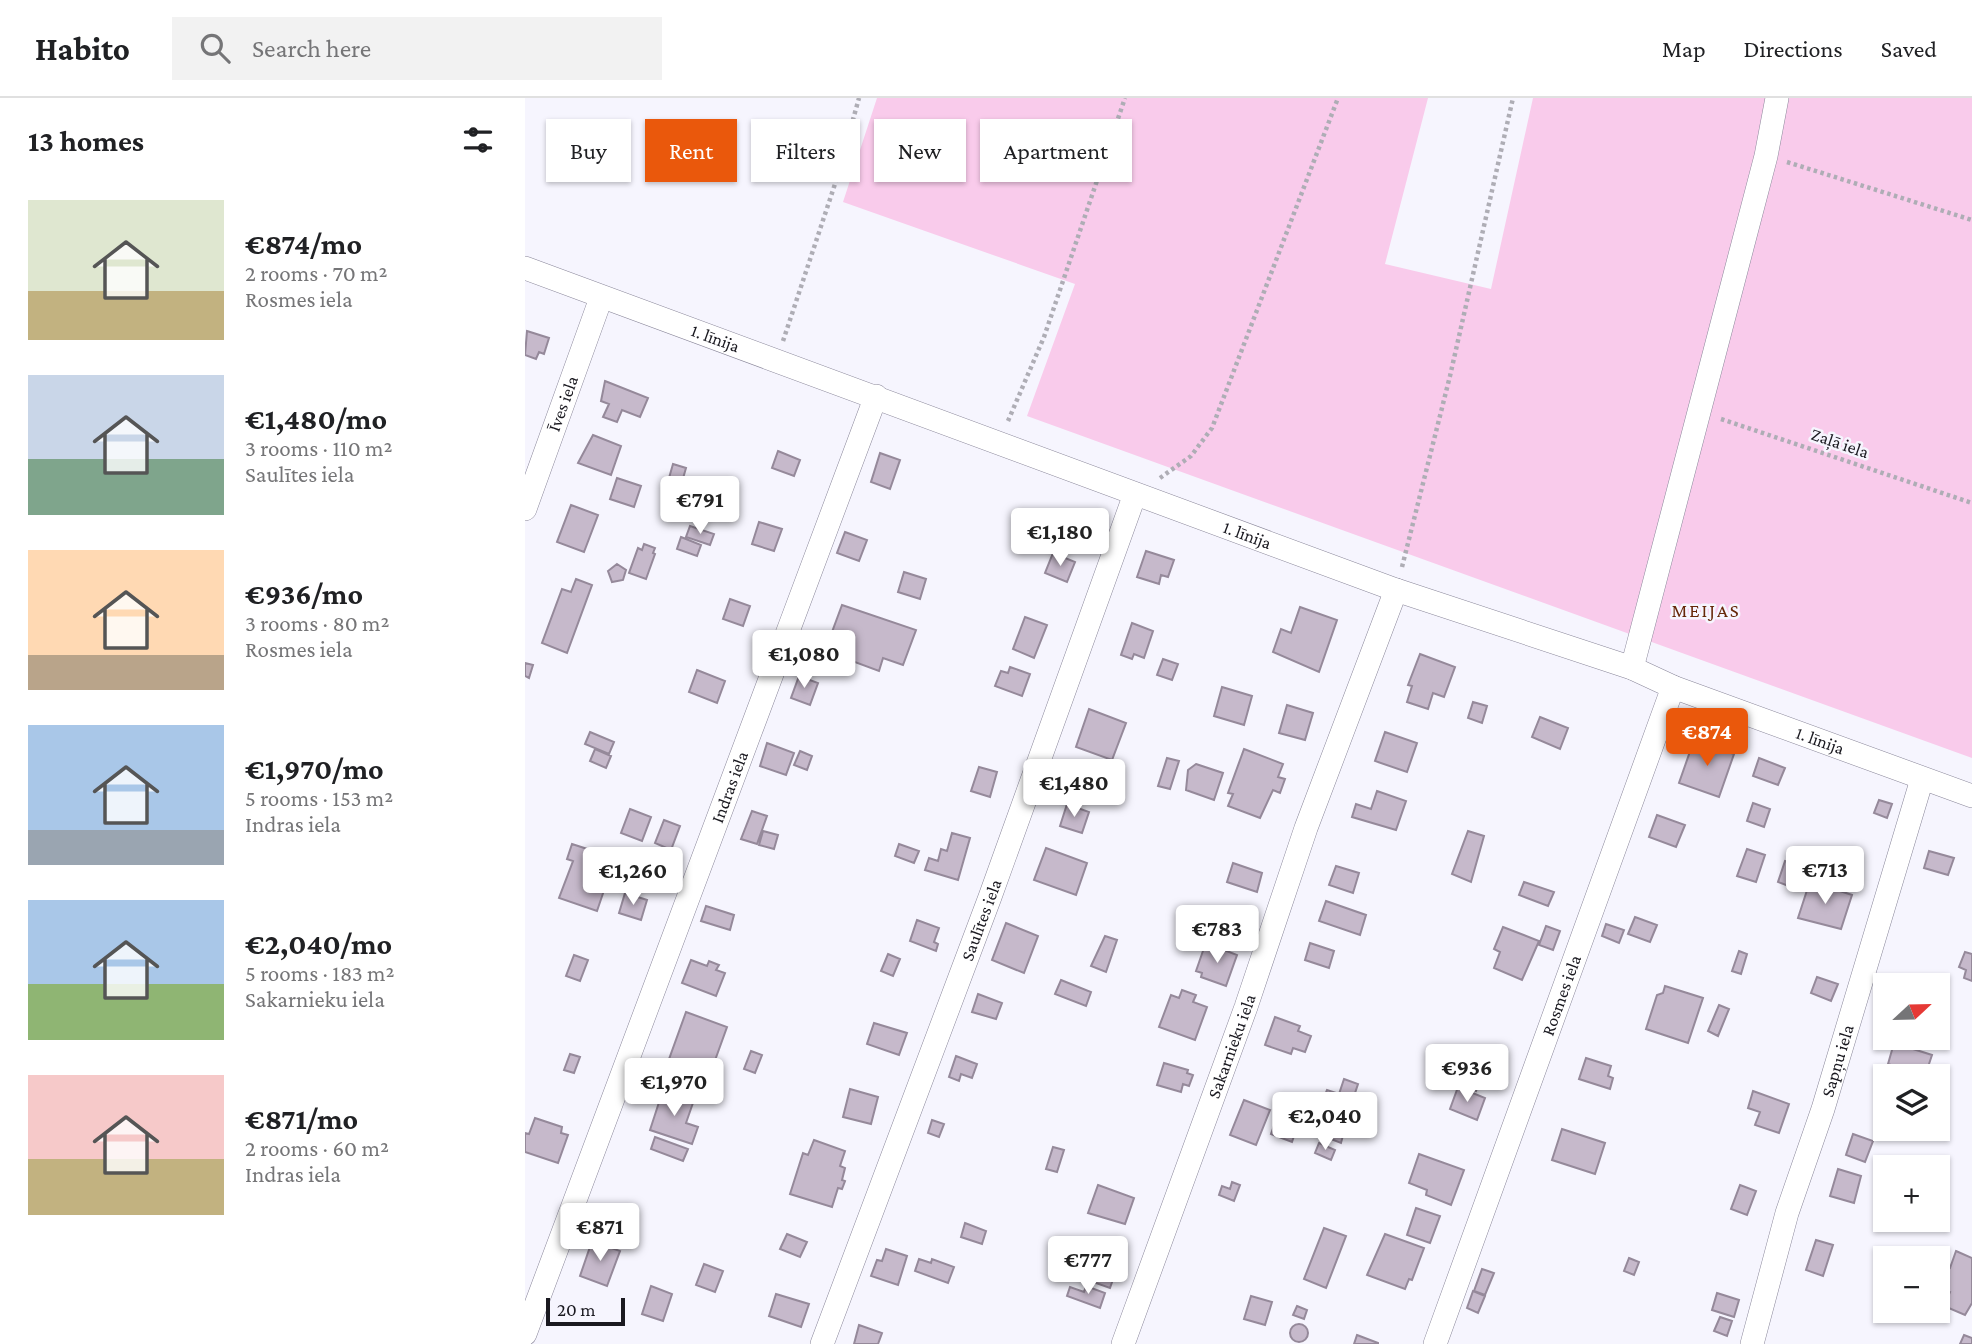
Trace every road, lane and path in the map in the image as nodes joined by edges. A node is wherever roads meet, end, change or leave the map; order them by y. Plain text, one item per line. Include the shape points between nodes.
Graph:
1 (859, 98) edge
2 (1125, 98) edge
3 (1338, 98) edge
4 (1513, 98) edge
5 (1777, 98) edge
6 (1766, 156) junction
7 (1972, 220) edge
8 (525, 268) edge
9 (601, 298) junction
10 (776, 360) junction
11 (876, 396) junction
12 (1697, 412) junction
13 (999, 444) junction
14 (1142, 497) junction
15 (1972, 503) edge
16 (525, 509) edge
17 (1396, 590) junction
18 (1632, 668) junction
19 (1673, 687) junction
20 (1922, 779) junction
21 (1972, 796) edge
22 (525, 1334) edge
23 (822, 1344) edge
24 (1123, 1344) edge
25 (1435, 1344) edge
26 (1752, 1344) edge

1 - 10 path
2 - 13 path via 1044,337
3 - 14 path via 1212,428 1191,456
4 - 17 path
5 - 6 street
6 - 7 path
6 - 12 street
8 - 9 street, 1. līnija
9 - 10 street, 1. līnija
9 - 16 street, Īves iela
10 - 11 street, 1. līnija
11 - 13 street, 1. līnija
11 - 22 street, Indras iela
12 - 15 path, Zaļā iela
12 - 18 street
13 - 14 street, 1. līnija
14 - 17 street, 1. līnija
14 - 23 street, Saulītes iela
17 - 18 street, 1. līnija
17 - 24 street, Sakarnieku iela via 1306,828
18 - 19 street, 1. līnija
19 - 20 street, 1. līnija
19 - 25 street, Rosmes iela
20 - 21 street, 1. līnija
20 - 26 street, Sapņu iela via 1787,1213

